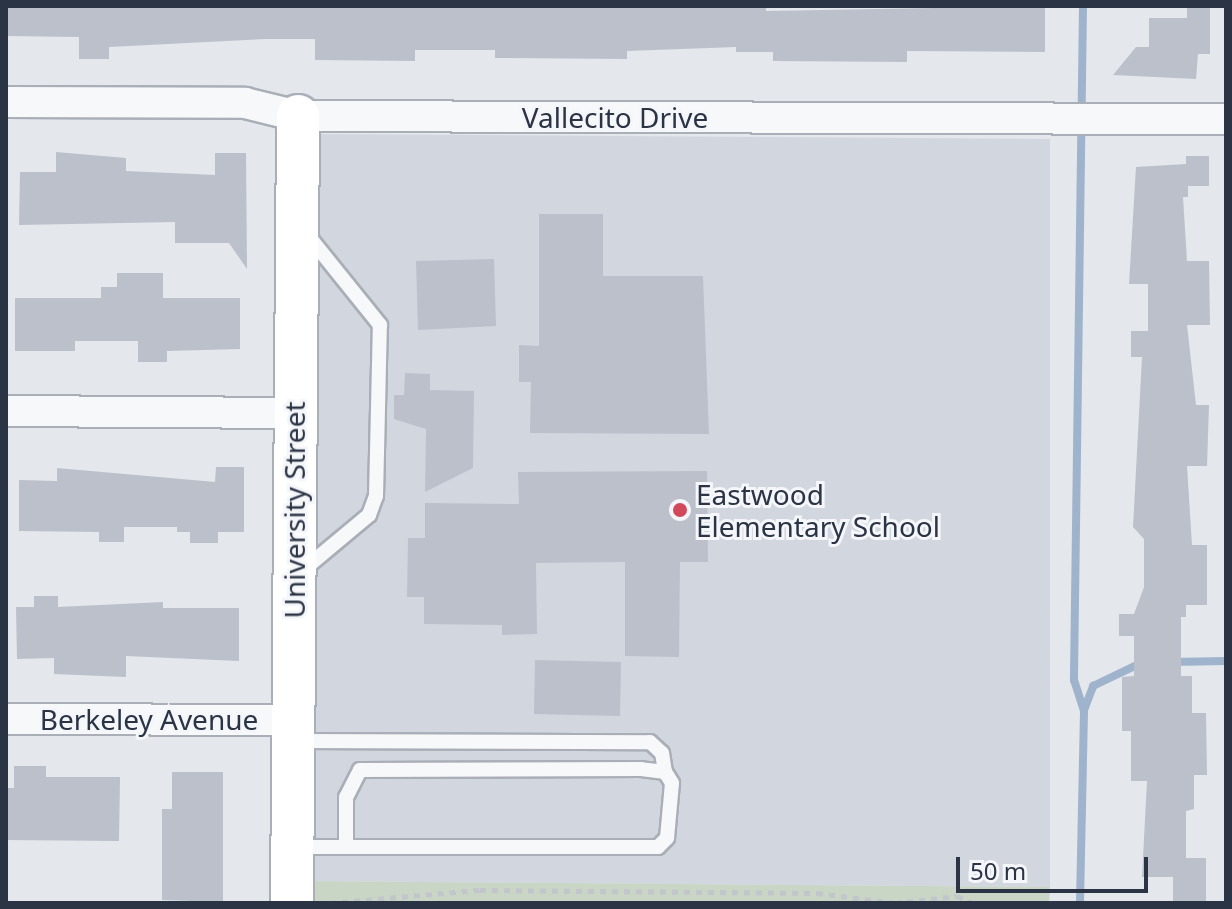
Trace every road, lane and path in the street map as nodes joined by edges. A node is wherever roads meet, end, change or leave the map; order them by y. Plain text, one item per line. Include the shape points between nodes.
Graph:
1 (6, 102) edge
2 (298, 116) junction
3 (1226, 119) edge
4 (297, 222) junction
5 (6, 411) edge
6 (295, 413) junction
7 (294, 578) junction
8 (6, 719) edge
9 (293, 730) junction
10 (665, 772) junction
11 (292, 847) junction
12 (346, 847) junction
13 (755, 893) junction
14 (292, 903) edge
15 (330, 903) edge
16 (755, 903) edge
17 (973, 903) edge

1 - 2 street, Vallecito Drive via 245,103
2 - 3 street, Vallecito Drive
2 - 4 street, University Street
4 - 6 street, University Street
4 - 7 lane via 374,310 380,325 376,496 369,515
5 - 6 street
6 - 7 street, University Street
7 - 9 street, University Street
8 - 9 street, Berkeley Avenue
9 - 10 lane via 650,742 662,753
9 - 11 street, University Street
10 - 12 lane via 360,770 346,797
10 - 12 lane via 672,783 670,825 658,847
11 - 12 lane
11 - 14 street, University Street
13 - 15 path via 480,890
13 - 16 path
13 - 17 path via 895,903 957,896

